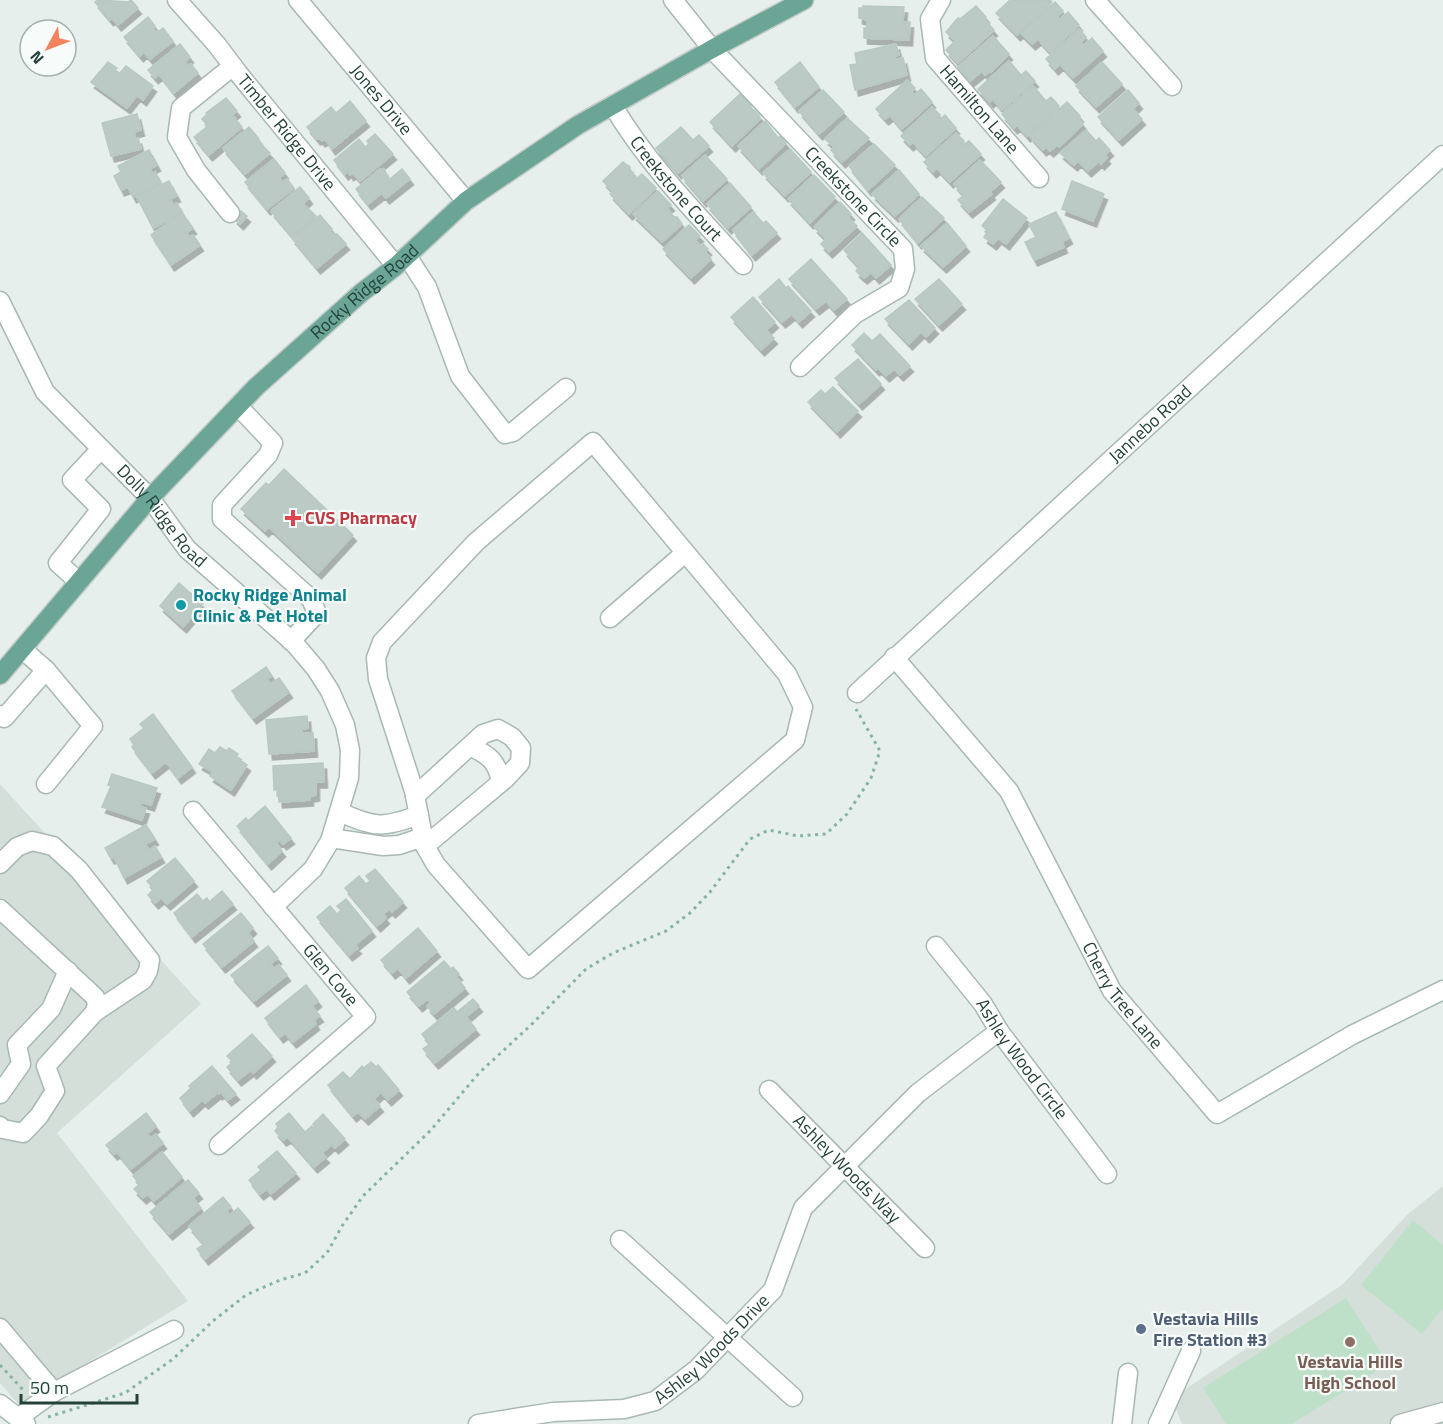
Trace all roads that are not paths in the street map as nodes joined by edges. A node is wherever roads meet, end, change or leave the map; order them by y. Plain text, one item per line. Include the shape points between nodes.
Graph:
1 (177, 0) edge
2 (298, 0) edge
3 (673, 0) edge
4 (804, 0) edge
5 (941, 0) edge
6 (1095, 0) edge
7 (712, 49) junction
8 (233, 66) junction
9 (1172, 86) dead end
10 (613, 106) junction
11 (1443, 155) edge
12 (1039, 178) dead end
13 (466, 201) junction
14 (230, 213) dead end
15 (401, 261) junction
16 (743, 265) dead end
17 (0, 301) edge
18 (800, 367) dead end
19 (566, 388) dead end
20 (238, 406) junction
21 (101, 449) junction
22 (150, 498) junction
23 (95, 517) junction
24 (117, 537) junction
25 (685, 553) junction
26 (79, 582) junction
27 (610, 618) dead end
28 (291, 640) junction
29 (22, 649) junction
30 (894, 657) junction
31 (46, 670) junction
32 (0, 675) edge
33 (857, 693) road end
34 (0, 715) edge
35 (471, 747) junction
36 (501, 782) junction
37 (46, 784) dead end
38 (415, 796) junction
39 (193, 812) dead end
40 (340, 812) junction
41 (419, 815) junction
42 (331, 838) junction
43 (424, 841) junction
44 (0, 864) edge
45 (273, 907) junction
46 (0, 909) edge
47 (936, 946) dead end
48 (68, 972) junction
49 (1443, 990) edge
50 (95, 1012) junction
51 (999, 1032) junction
52 (21, 1064) junction
53 (46, 1066) junction
54 (769, 1090) dead end
55 (0, 1094) edge
56 (0, 1126) edge
57 (219, 1145) dead end
58 (845, 1165) junction
59 (1107, 1174) dead end
60 (620, 1240) dead end
61 (926, 1248) dead end
62 (0, 1328) edge
63 (174, 1330) dead end
64 (728, 1338) junction
65 (1191, 1352) dead end
66 (1128, 1373) dead end
67 (54, 1392) junction
68 (794, 1397) dead end
69 (1443, 1412) edge
70 (10, 1414) edge
71 (482, 1424) edge
72 (1122, 1424) edge
73 (1158, 1424) edge
74 (1400, 1424) edge

1 - 8 street, Timber Ridge Drive
2 - 13 street, Jones Drive
3 - 7 street
4 - 7 main road, Rocky Ridge Road
5 - 12 street, Hamilton Lane via 930,19 934,58
6 - 9 street
7 - 10 main road, Rocky Ridge Road
7 - 18 street, Creekstone Circle via 903,249 905,269 899,288 855,314
8 - 14 street via 181,108 177,137 196,170
8 - 15 street, Timber Ridge Drive
10 - 13 main road, Rocky Ridge Road via 578,125
10 - 16 street, Creekstone Court via 639,147
11 - 30 street, Jannebo Road
13 - 15 main road, Rocky Ridge Road
15 - 19 street, Timber Ridge Drive via 428,287 460,376 505,434 513,432
15 - 20 main road, Rocky Ridge Road via 352,300
17 - 21 street, Dolly Ridge Road via 45,393
20 - 22 main road, Rocky Ridge Road
20 - 28 street via 273,443 268,455 222,505 222,519 311,598 317,613
21 - 22 street, Dolly Ridge Road
21 - 23 street via 72,480 101,509
22 - 24 main road, Rocky Ridge Road
22 - 28 street, Dolly Ridge Road via 187,549
23 - 24 street
23 - 26 street via 58,563
24 - 26 main road, Rocky Ridge Road
25 - 27 street
25 - 38 street via 593,442 477,543 382,642 376,658 378,680
25 - 43 street via 787,675 803,707 795,740 528,969 436,865
26 - 29 main road, Rocky Ridge Road
28 - 40 street, Dolly Ridge Road via 330,691 345,725 350,750 349,778
29 - 31 street
29 - 32 main road, Rocky Ridge Road
30 - 33 street, Jannebo Road
30 - 49 street, Cherry Tree Lane via 1009,790 1112,991 1217,1114 1352,1035
31 - 34 street via 4,718
31 - 37 street via 93,726
35 - 36 street via 487,754
35 - 36 street via 483,734 498,729 512,737 521,748 520,763
35 - 38 street
36 - 43 street
38 - 41 street
39 - 45 street, Glen Cove
40 - 41 street via 366,824 394,824
40 - 42 street, Dolly Ridge Road
41 - 43 street
42 - 43 street via 383,846
42 - 45 street, Dolly Ridge Road via 313,869
44 - 50 street via 18,847 32,841 53,846 79,870 150,960 143,980
45 - 57 street, Glen Cove via 366,1017
46 - 48 street
47 - 51 street, Ashley Wood Circle via 983,1004
48 - 50 street via 95,997
48 - 52 street via 51,1009 17,1045
50 - 53 street
51 - 58 street, Ashley Woods Drive via 918,1093
51 - 59 street, Ashley Wood Circle
52 - 53 street
52 - 55 street
53 - 56 street via 55,1091 39,1116 23,1133
54 - 58 street, Ashley Woods Way
58 - 61 street, Ashley Woods Way
58 - 64 street, Ashley Woods Drive via 803,1208 773,1290
60 - 64 street
62 - 67 street
63 - 67 street
64 - 68 street
64 - 71 street, Ashley Woods Drive via 696,1370 655,1401 624,1409 553,1412
65 - 73 street
66 - 72 street
67 - 70 street via 37,1405
69 - 74 street

